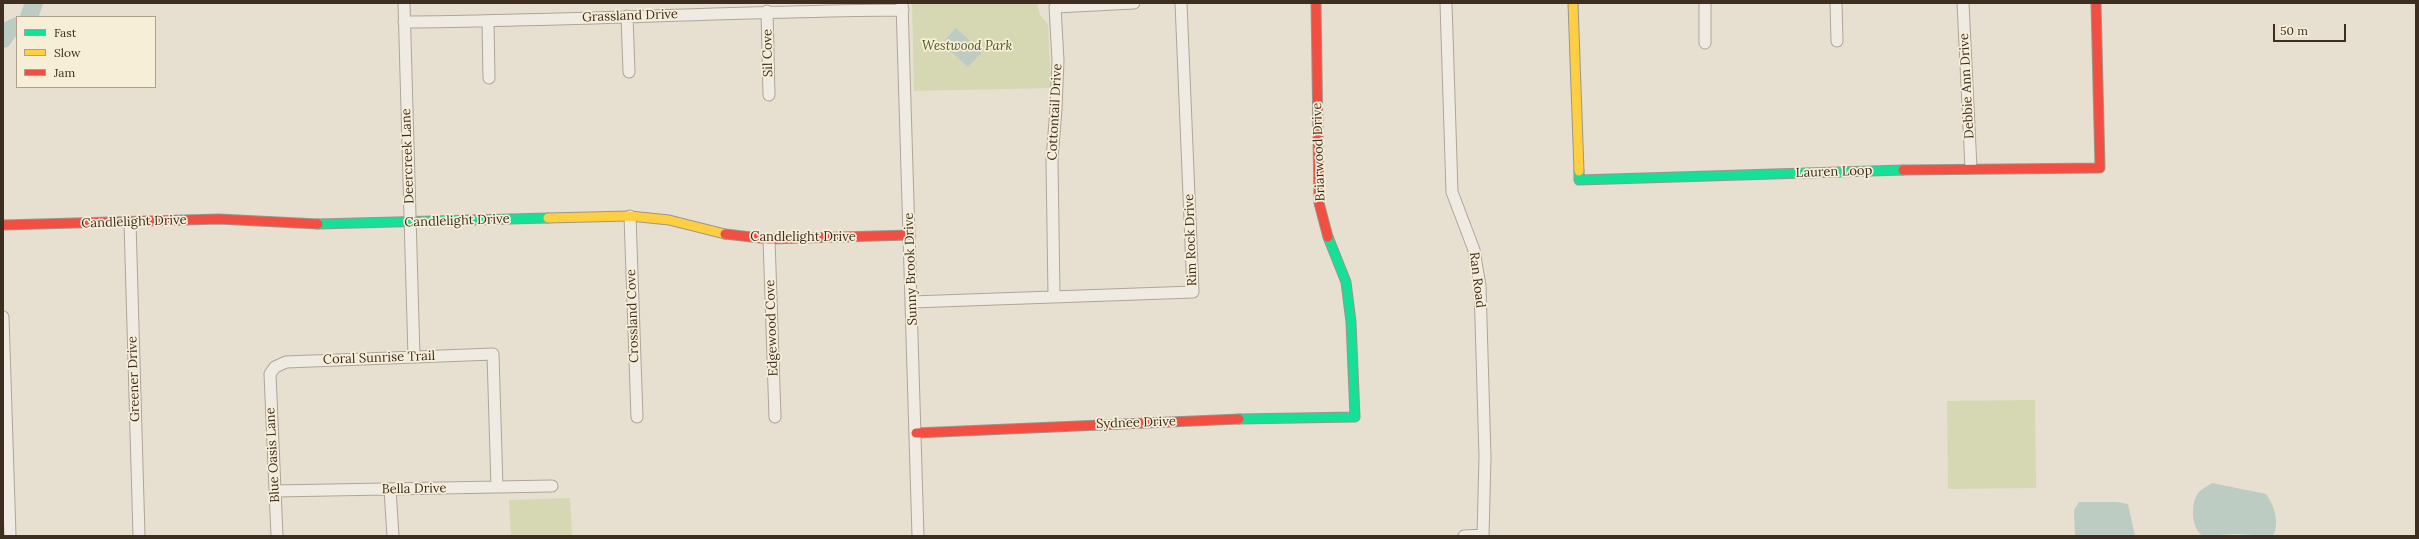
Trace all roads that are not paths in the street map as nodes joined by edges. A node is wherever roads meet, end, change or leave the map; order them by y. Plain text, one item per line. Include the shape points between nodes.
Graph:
1 (404, 3) edge
2 (1134, 3) edge
3 (1181, 3) edge
4 (1316, 3) edge
5 (1446, 3) edge
6 (1573, 3) edge
7 (1705, 3) edge
8 (1836, 3) edge
9 (1963, 3) edge
10 (2096, 3) edge
11 (903, 7) edge
12 (767, 11) junction
13 (627, 16) junction
14 (488, 21) junction
15 (404, 22) junction
16 (1837, 40) dead end
17 (1705, 44) dead end
18 (629, 72) dead end
19 (489, 78) dead end
20 (769, 94) dead end
21 (1971, 168) junction
22 (630, 216) junction
23 (130, 222) junction
24 (410, 223) junction
25 (3, 225) edge
26 (910, 236) junction
27 (770, 239) junction
28 (1054, 297) junction
29 (912, 302) junction
30 (3, 317) edge
31 (414, 357) junction
32 (270, 374) joint
33 (637, 417) dead end
34 (775, 417) dead end
35 (1355, 417) joint
36 (916, 432) junction
37 (552, 486) dead end
38 (497, 487) junction
39 (390, 490) junction
40 (275, 491) junction
41 (10, 536) edge
42 (139, 536) edge
43 (277, 536) edge
44 (393, 536) edge
45 (918, 536) edge
46 (1464, 536) edge
47 (1483, 536) edge

1 - 15 street, Deercreek Lane
2 - 28 street, Cottontail Drive via 1055,7 1058,68 1052,159
3 - 28 street, Rim Rock Drive via 1193,292
4 - 35 street, Briarwood Drive via 1319,202 1331,248 1346,282 1351,322
5 - 47 street, Ran Road via 1452,192 1474,250 1480,286 1485,457
6 - 21 street, Lauren Loop via 1578,180
7 - 17 street
8 - 16 street
9 - 21 street, Debbie Ann Drive
10 - 21 street, Lauren Loop via 2100,168
11 - 12 street, Grassland Drive
11 - 26 street, Sunny Brook Drive
12 - 13 street, Grassland Drive
12 - 20 street, Sil Cove
13 - 14 street, Grassland Drive
13 - 18 street
14 - 15 street, Grassland Drive
14 - 19 street
15 - 24 street, Deercreek Lane
22 - 24 street, Candlelight Drive
22 - 27 street, Candlelight Drive via 669,220 738,236
22 - 33 street, Crossland Cove
23 - 24 street, Candlelight Drive via 218,219 329,225
23 - 25 street, Candlelight Drive
23 - 42 street, Greener Drive
24 - 31 street, Deercreek Lane
26 - 27 street, Candlelight Drive
26 - 29 street, Sunny Brook Drive
27 - 34 street, Edgewood Cove
28 - 29 street, Rim Rock Drive
29 - 36 street, Sunny Brook Drive
30 - 41 street
31 - 32 street, Coral Sunrise Trail via 286,362 275,367
31 - 38 street, Coral Sunrise Trail via 493,354
32 - 40 street, Blue Oasis Lane
35 - 36 street, Sydnee Drive via 1284,417
36 - 45 street, Sunny Brook Drive
37 - 38 street, Bella Drive
38 - 39 street, Bella Drive
39 - 40 street, Bella Drive
39 - 44 street
40 - 43 street, Blue Oasis Lane
46 - 47 street

